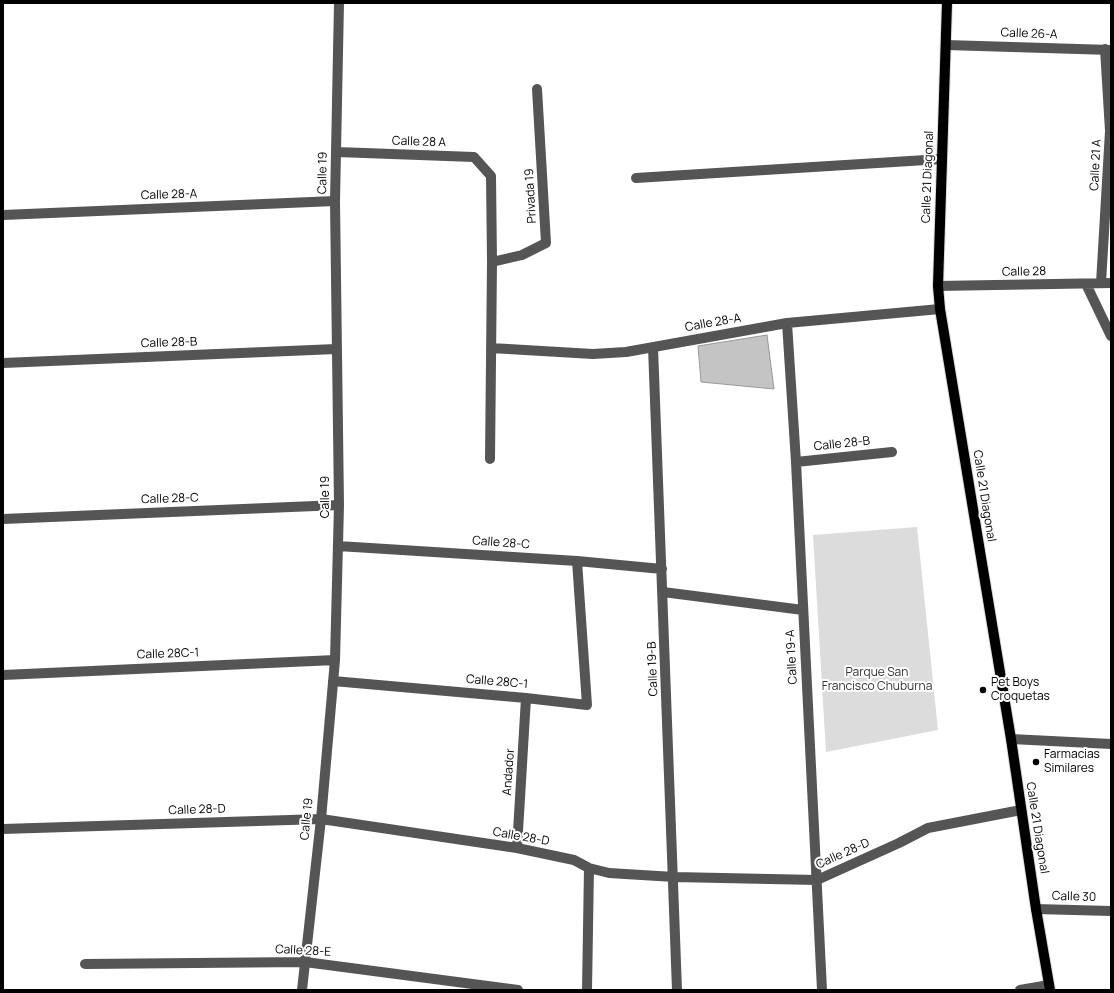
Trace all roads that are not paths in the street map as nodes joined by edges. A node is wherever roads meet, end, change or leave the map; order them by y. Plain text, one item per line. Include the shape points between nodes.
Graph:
1 (339, 3) edge
2 (947, 3) edge
3 (946, 45) junction
4 (1108, 49) edge
5 (537, 89) dead end
6 (337, 152) junction
7 (942, 159) junction
8 (636, 178) dead end
9 (335, 201) junction
10 (3, 214) edge
11 (492, 262) junction
12 (1100, 283) junction
13 (1111, 283) edge
14 (1086, 284) junction
15 (938, 286) junction
16 (940, 309) junction
17 (787, 323) junction
18 (1111, 336) edge
19 (653, 347) junction
20 (491, 348) junction
21 (336, 349) junction
22 (3, 363) edge
23 (892, 452) dead end
24 (490, 459) dead end
25 (796, 462) junction
26 (339, 505) junction
27 (3, 519) edge
28 (338, 546) junction
29 (577, 561) junction
30 (662, 569) junction
31 (663, 592) junction
32 (803, 610) junction
33 (335, 660) junction
34 (3, 675) edge
35 (333, 681) junction
36 (526, 698) junction
37 (1011, 739) junction
38 (1111, 744) edge
39 (1021, 810) junction
40 (321, 819) junction
41 (3, 829) edge
42 (517, 848) junction
43 (589, 868) junction
44 (674, 877) junction
45 (817, 880) junction
46 (1036, 909) junction
47 (1111, 911) edge
48 (305, 962) junction
49 (85, 964) dead end
50 (1050, 988) edge
51 (302, 990) edge
52 (518, 990) edge
53 (587, 990) edge
54 (677, 990) edge
55 (822, 990) edge
56 (1020, 990) edge

1 - 6 street, Calle 19
2 - 3 main road, Calle 21 Diagonal
3 - 4 street, Calle 26-A
3 - 7 main road, Calle 21 Diagonal
4 - 12 street, Calle 21 A via 1110,130
5 - 11 street, Privada 19 via 546,243 522,255
6 - 9 street, Calle 19
6 - 11 street, Calle 28 A via 474,157 491,176
7 - 8 street
7 - 15 main road, Calle 21 Diagonal
9 - 10 street, Calle 28-A
9 - 21 street, Calle 19
11 - 20 street
12 - 13 street, Calle 28
12 - 14 street, Calle 28
14 - 15 street, Calle 28
14 - 18 street
15 - 16 main road, Calle 21 Diagonal
16 - 17 street, Calle 28-A
16 - 37 main road, Calle 21 Diagonal
17 - 19 street, Calle 28-A
17 - 25 street, Calle 19-A
19 - 20 street, Calle 28-A via 593,354
19 - 30 street, Calle 19-B
20 - 24 street
21 - 22 street, Calle 28-B
21 - 26 street, Calle 19
23 - 25 street, Calle 28-B
25 - 32 street, Calle 19-A
26 - 27 street, Calle 28-C
26 - 28 street, Calle 19
28 - 29 street, Calle 28-C
28 - 33 street, Calle 19
29 - 30 street, Calle 28-C
29 - 36 street, Calle 28C-1 via 587,705
30 - 31 street, Calle 19-B
31 - 32 street
31 - 44 street, Calle 19-B
32 - 45 street, Calle 19-A
33 - 34 street, Calle 28C-1
33 - 35 street, Calle 19
35 - 36 street, Calle 28C-1
35 - 40 street, Calle 19
36 - 42 street, Andador
37 - 38 street
37 - 39 main road, Calle 21 Diagonal
39 - 45 street, Calle 28-D via 928,828
39 - 46 main road, Calle 21 Diagonal
40 - 41 street, Calle 28-D
40 - 42 street, Calle 28-D
40 - 48 street, Calle 19
42 - 43 street, Calle 28-D via 574,860
43 - 44 street, Calle 28-D via 609,873
43 - 53 street
44 - 45 street, Calle 28-D
44 - 54 street, Calle 19-B
45 - 55 street, Calle 19-A
46 - 47 street, Calle 30
46 - 50 main road, Calle 21 Diagonal
48 - 49 street, Calle 28-E
48 - 51 street, Calle 19
48 - 52 street, Calle 28-E
50 - 56 street

